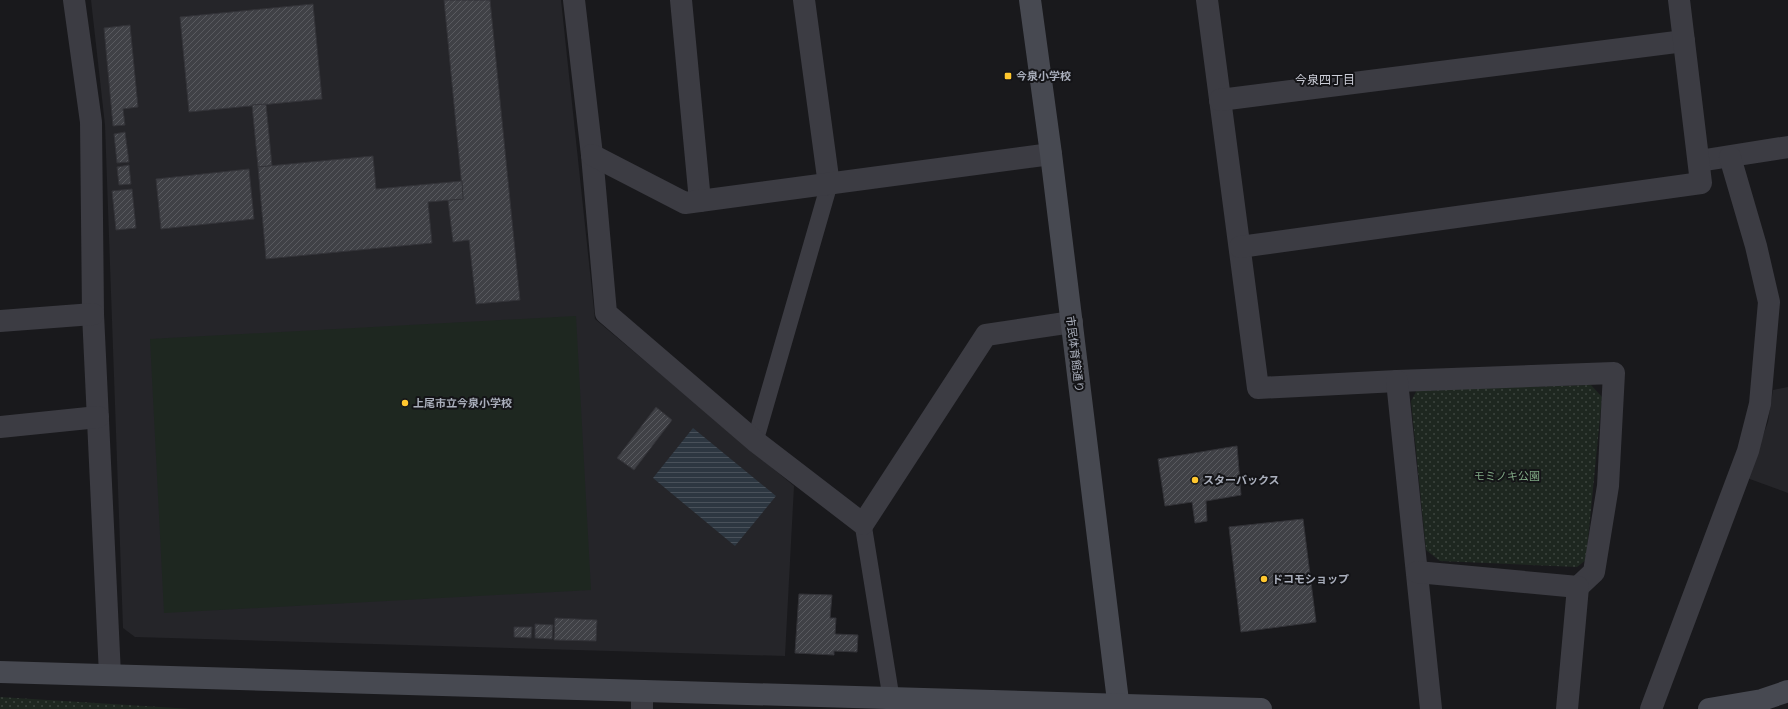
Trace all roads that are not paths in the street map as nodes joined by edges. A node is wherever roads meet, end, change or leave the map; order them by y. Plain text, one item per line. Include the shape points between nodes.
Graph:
1 (74, 0) edge
2 (574, 0) edge
3 (681, 0) edge
4 (804, 0) edge
5 (1030, 0) edge
6 (1207, 0) edge
7 (1678, 0) edge
8 (1684, 41) junction
9 (1220, 100) junction
10 (1788, 147) edge
11 (1051, 154) junction
12 (592, 155) junction
13 (1730, 157) junction
14 (1699, 161) junction
15 (829, 185) junction
16 (700, 201) junction
17 (1240, 247) junction
18 (93, 314) junction
19 (0, 321) edge
20 (1072, 322) junction
21 (1398, 381) junction
22 (98, 417) junction
23 (0, 426) edge
24 (755, 441) junction
25 (863, 524) junction
26 (1417, 572) junction
27 (1578, 586) junction
28 (0, 672) edge
29 (110, 674) junction
30 (1788, 691) edge
31 (891, 697) junction
32 (642, 700) edge
33 (1119, 707) edge
34 (1260, 709) edge
35 (1431, 709) edge
36 (1567, 709) edge
37 (1651, 709) edge
38 (1709, 709) edge

1 - 18 street via 91,122
2 - 12 street
3 - 16 street
4 - 15 street
5 - 11 street, 市民体育館通り
6 - 9 street
7 - 8 street
8 - 9 street
8 - 14 street
9 - 17 street
10 - 13 street
11 - 15 street
11 - 20 street, 市民体育館通り
12 - 16 street via 685,203
12 - 24 street via 606,313
13 - 14 street
13 - 37 street via 1769,302 1760,404 1748,451
14 - 17 street via 1701,183
15 - 16 street
15 - 24 lane
17 - 21 street via 1258,388
18 - 19 street
18 - 22 street
20 - 25 street via 986,335
20 - 33 street, 市民体育館通り
21 - 26 street
21 - 27 street via 1614,373 1608,486 1594,572
22 - 23 street
22 - 29 street
24 - 25 street
25 - 31 lane
26 - 27 street
26 - 35 street
27 - 36 street
28 - 29 street
29 - 32 street
30 - 38 street via 1762,700
31 - 32 street
31 - 33 street
33 - 34 street

